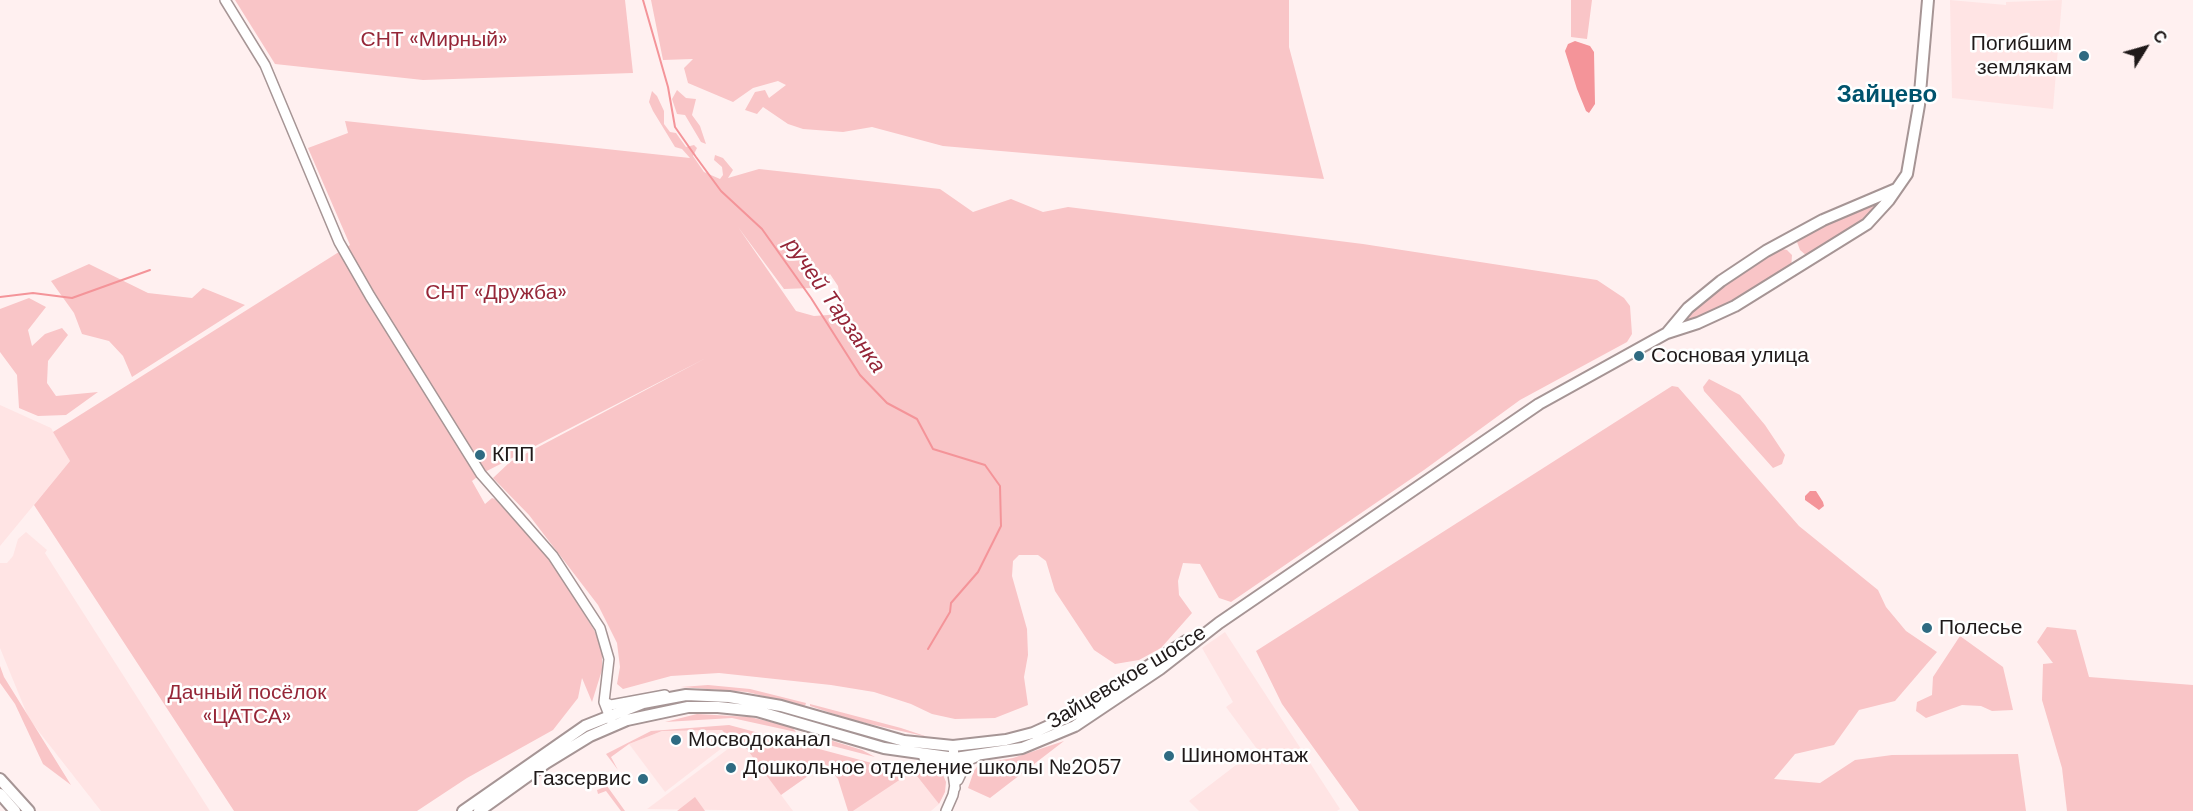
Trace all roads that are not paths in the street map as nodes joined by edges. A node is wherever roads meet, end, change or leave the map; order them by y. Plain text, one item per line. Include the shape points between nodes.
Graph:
1 (225, 0) edge
2 (1928, 0) edge
3 (1896, 189) junction
4 (1667, 333) junction
5 (1218, 623) junction
6 (686, 696) junction
7 (604, 702) junction
8 (607, 716) junction
9 (627, 720) junction
10 (1006, 740) junction
11 (575, 744) junction
12 (953, 746) junction
13 (884, 748) junction
14 (984, 755) junction
15 (955, 758) junction
16 (0, 779) edge
17 (955, 788) junction
18 (0, 794) edge
19 (15, 811) edge
20 (29, 811) edge
21 (463, 811) edge
22 (479, 811) edge
23 (946, 811) edge

1 - 7 street via 265,64 339,242 370,296 481,474 553,556 600,628 609,659
2 - 3 main road via 1916,130 1906,174
3 - 4 main road via 1823,220 1759,256 1688,308
3 - 4 main road via 1867,224 1797,269 1735,306
4 - 5 main road via 1514,419
5 - 10 main road, Зайцевское шоссе via 1077,713 1033,733
5 - 14 main road, Зайцевское шоссе via 1160,669 1075,726 1036,743
6 - 7 street via 652,696 611,705
6 - 8 main road, Зайцевское шоссе
6 - 12 main road, Зайцевское шоссе via 781,706 883,737
7 - 8 street
8 - 9 street via 614,722
8 - 11 street via 601,726
8 - 21 main road, Зайцевское шоссе via 562,741
9 - 11 main road, Зайцевское шоссе
9 - 13 main road, Зайцевское шоссе via 688,707 739,708
10 - 12 main road, Зайцевское шоссе
10 - 15 street via 970,749
11 - 22 main road, Зайцевское шоссе
12 - 15 street
13 - 15 main road, Зайцевское шоссе
13 - 17 street via 945,763 953,774
14 - 15 main road, Зайцевское шоссе
14 - 17 street via 967,761
15 - 17 street
16 - 20 main road
17 - 23 street
18 - 19 main road

